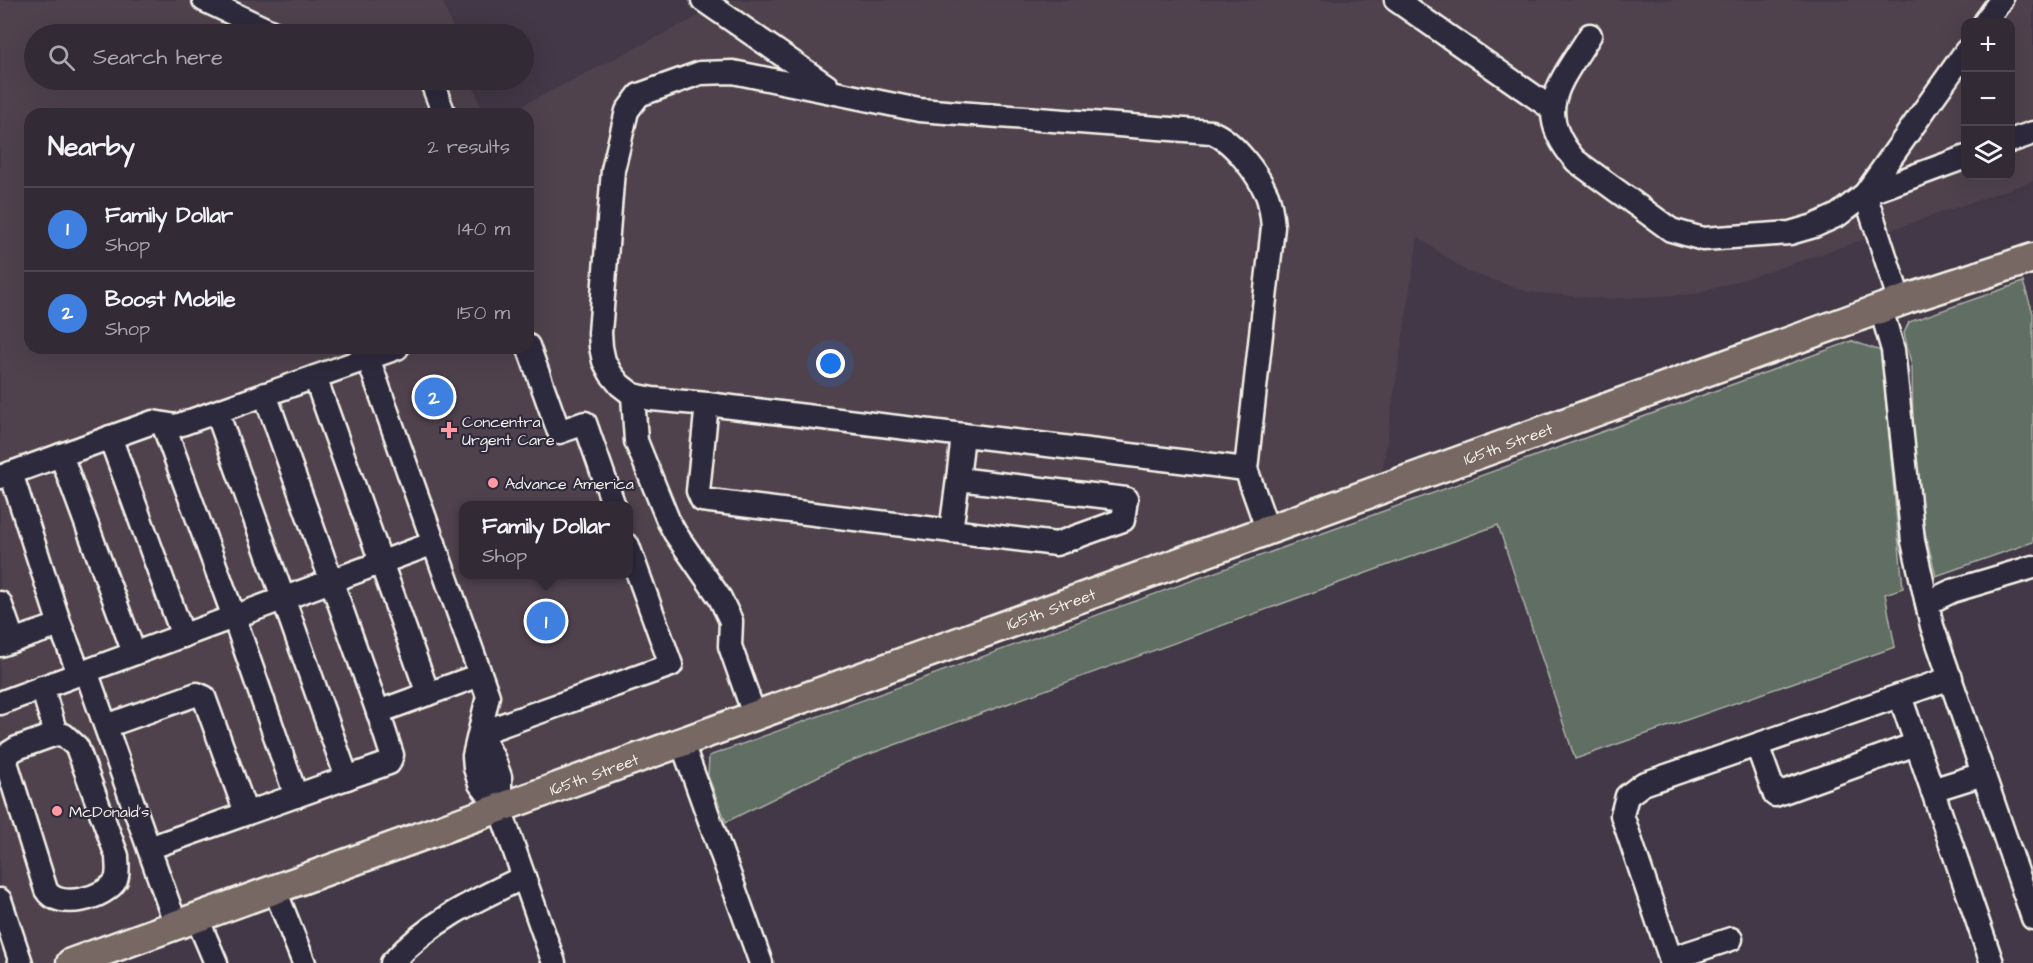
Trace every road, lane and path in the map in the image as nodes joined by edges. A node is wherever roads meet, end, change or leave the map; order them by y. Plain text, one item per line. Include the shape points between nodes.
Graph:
1 (204, 0) edge
2 (703, 0) edge
3 (1396, 0) edge
4 (2001, 0) edge
5 (1988, 18) edge
6 (255, 24) edge
7 (1590, 35) dead end
8 (1961, 57) edge
9 (435, 90) edge
10 (837, 93) junction
11 (442, 108) edge
12 (1551, 108) junction
13 (2033, 133) edge
14 (2015, 139) edge
15 (1961, 159) edge
16 (1865, 194) junction
17 (2033, 258) edge
18 (1890, 306) junction
19 (380, 354) edge
20 (531, 354) edge
21 (368, 358) junction
22 (315, 377) junction
23 (265, 394) junction
24 (633, 395) junction
25 (707, 404) junction
26 (217, 412) junction
27 (163, 424) junction
28 (963, 435) junction
29 (110, 437) junction
30 (62, 455) junction
31 (1246, 468) junction
32 (5, 475) edge
33 (958, 479) junction
34 (612, 501) edge
35 (951, 531) junction
36 (1268, 531) junction
37 (434, 543) junction
38 (633, 560) edge
39 (381, 563) junction
40 (2033, 567) edge
41 (333, 580) junction
42 (282, 599) junction
43 (0, 603) edge
44 (1926, 603) junction
45 (234, 617) junction
46 (60, 625) junction
47 (183, 636) junction
48 (7, 642) edge
49 (134, 653) junction
50 (82, 672) junction
51 (480, 675) junction
52 (1951, 678) junction
53 (42, 687) junction
54 (428, 694) junction
55 (1899, 696) junction
56 (0, 703) edge
57 (378, 712) junction
58 (755, 717) junction
59 (106, 726) junction
60 (480, 733) junction
61 (57, 734) junction
62 (682, 743) junction
63 (1916, 744) junction
64 (1757, 745) junction
65 (1983, 774) junction
66 (347, 777) junction
67 (1932, 790) junction
68 (296, 796) junction
69 (500, 809) junction
70 (246, 813) junction
71 (148, 845) junction
72 (115, 851) junction
73 (524, 877) junction
74 (275, 890) junction
75 (0, 900) edge
76 (2033, 918) edge
77 (187, 922) junction
78 (1731, 939) dead end
79 (1671, 961) edge
80 (21, 963) edge
81 (71, 963) edge
82 (216, 963) edge
83 (304, 963) edge
84 (392, 963) edge
85 (554, 963) edge
86 (761, 963) edge
87 (1992, 963) edge

1 - 6 street
2 - 10 street
3 - 12 street
4 - 5 street
7 - 12 street via 1559,86
8 - 16 street
9 - 11 street
10 - 24 street via 714,71 649,90 633,102 627,111 613,170 600,333 604,361 620,385
10 - 31 street via 919,110 1211,132 1230,142 1267,194 1273,227
12 - 16 street via 1558,136 1576,162 1671,230 1703,239 1790,233 1838,215
13 - 14 street
15 - 16 street
16 - 18 street
17 - 18 main road, 165th Street
18 - 36 main road, 165th Street
18 - 44 street via 1913,542
19 - 21 street
20 - 34 street via 559,432 585,423
21 - 22 street
21 - 37 street
22 - 23 street
22 - 39 street
23 - 26 street
23 - 41 street
24 - 25 street
24 - 58 street via 636,441 668,520 726,609 731,621 730,646
25 - 28 street
25 - 35 street via 698,491 702,500
26 - 27 street via 176,426
26 - 42 street
27 - 29 street via 153,422
27 - 45 street
28 - 31 street
28 - 33 street
29 - 30 street
29 - 47 street
30 - 32 street
30 - 49 street
31 - 36 street
32 - 46 street
33 - 35 street
33 - 35 street via 1125,500 1123,520 1056,544
36 - 58 main road, 165th Street
37 - 39 street
37 - 51 street
38 - 60 street via 671,665
39 - 41 street
39 - 54 street
40 - 44 street via 1952,591
41 - 42 street
41 - 57 street
42 - 45 street
42 - 66 street
43 - 48 street
44 - 52 street
45 - 47 street
45 - 68 street
46 - 48 street
46 - 50 street
47 - 49 street
49 - 50 street
50 - 53 street
50 - 59 street
51 - 54 street
51 - 60 street via 488,696
52 - 55 street
52 - 65 street
53 - 56 street
53 - 61 street
54 - 57 street
55 - 63 street
55 - 64 street
57 - 66 street via 393,755 389,763
58 - 62 main road, 165th Street
59 - 70 street via 197,694 204,697
59 - 71 street
60 - 69 street via 475,768 480,784
61 - 72 street via 77,747
61 - 72 street via 18,748 9,753 6,762 50,897 71,902 97,895 115,881
62 - 69 main road, 165th Street
62 - 86 street
63 - 64 street via 1775,795
63 - 67 street
64 - 79 street via 1643,784 1627,796 1622,815
65 - 67 street
65 - 76 street
66 - 68 street
67 - 87 street
68 - 70 street
69 - 73 street
69 - 74 main road, 165th Street
70 - 71 street
71 - 72 street
71 - 77 street
73 - 84 street via 425,931
73 - 85 street
74 - 77 main road, 165th Street
74 - 83 street
75 - 80 street
77 - 81 main road, 165th Street
77 - 82 street
78 - 79 street

